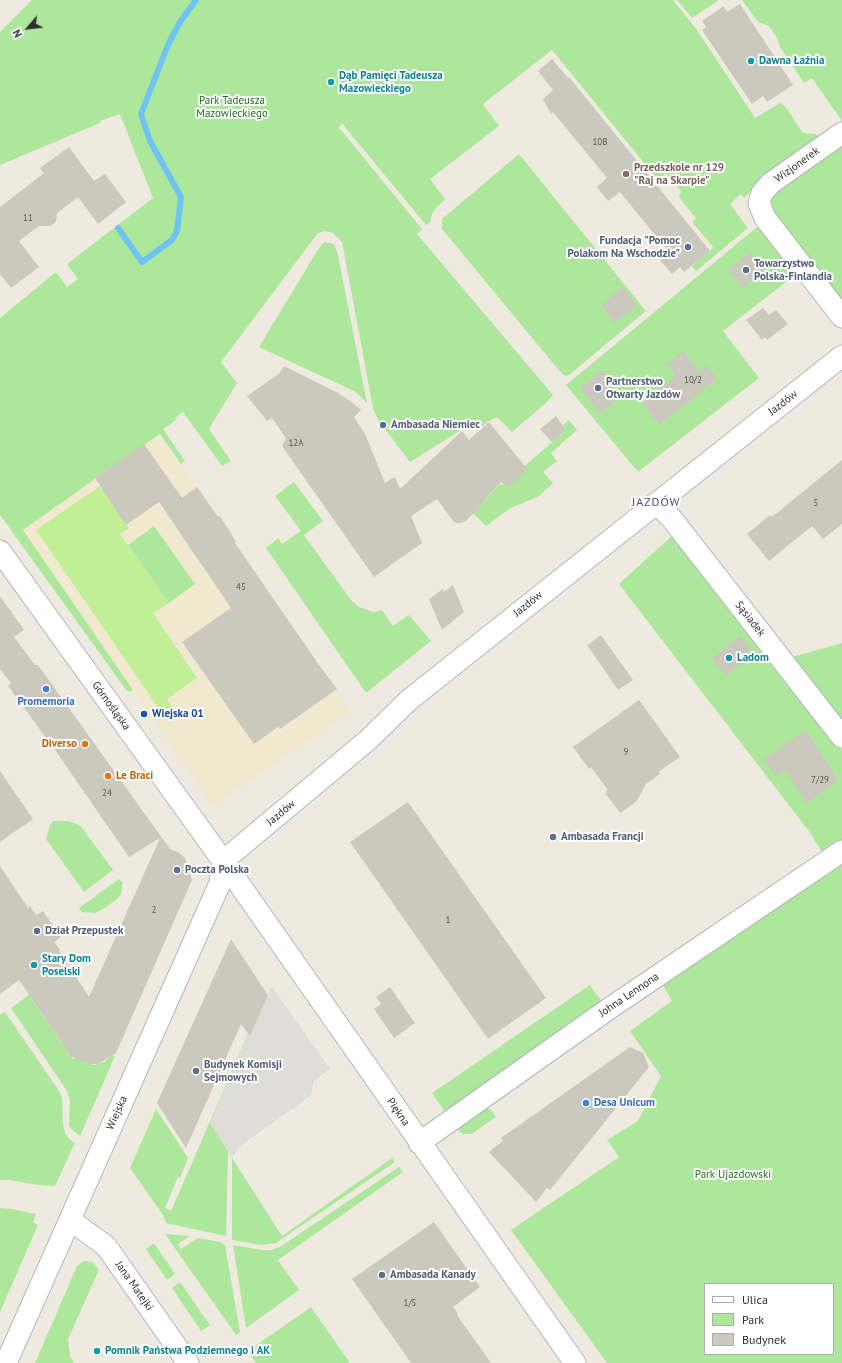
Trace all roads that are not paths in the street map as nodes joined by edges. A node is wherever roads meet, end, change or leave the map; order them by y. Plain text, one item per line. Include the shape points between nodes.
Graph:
1 (842, 133) edge
2 (842, 317) edge
3 (842, 356) edge
4 (656, 503) junction
5 (0, 551) edge
6 (842, 737) edge
7 (842, 851) edge
8 (222, 861) junction
9 (419, 1143) junction
10 (70, 1220) junction
11 (6, 1363) edge
12 (188, 1363) edge
13 (575, 1363) edge

1 - 2 street, Wizjonerek via 781,176 762,196 765,218
3 - 4 street, Jazdów
4 - 6 street, Sąsiadek via 672,519
4 - 8 street, Jazdów via 409,700 368,740
5 - 8 street, Górnośląska
7 - 9 street, Johna Lennona via 610,1008
8 - 9 street, Piękna
8 - 10 street, Wiejska via 220,883
9 - 13 street, Piękna
10 - 11 street, Wiejska
10 - 12 street, Jana Matejki via 106,1246

